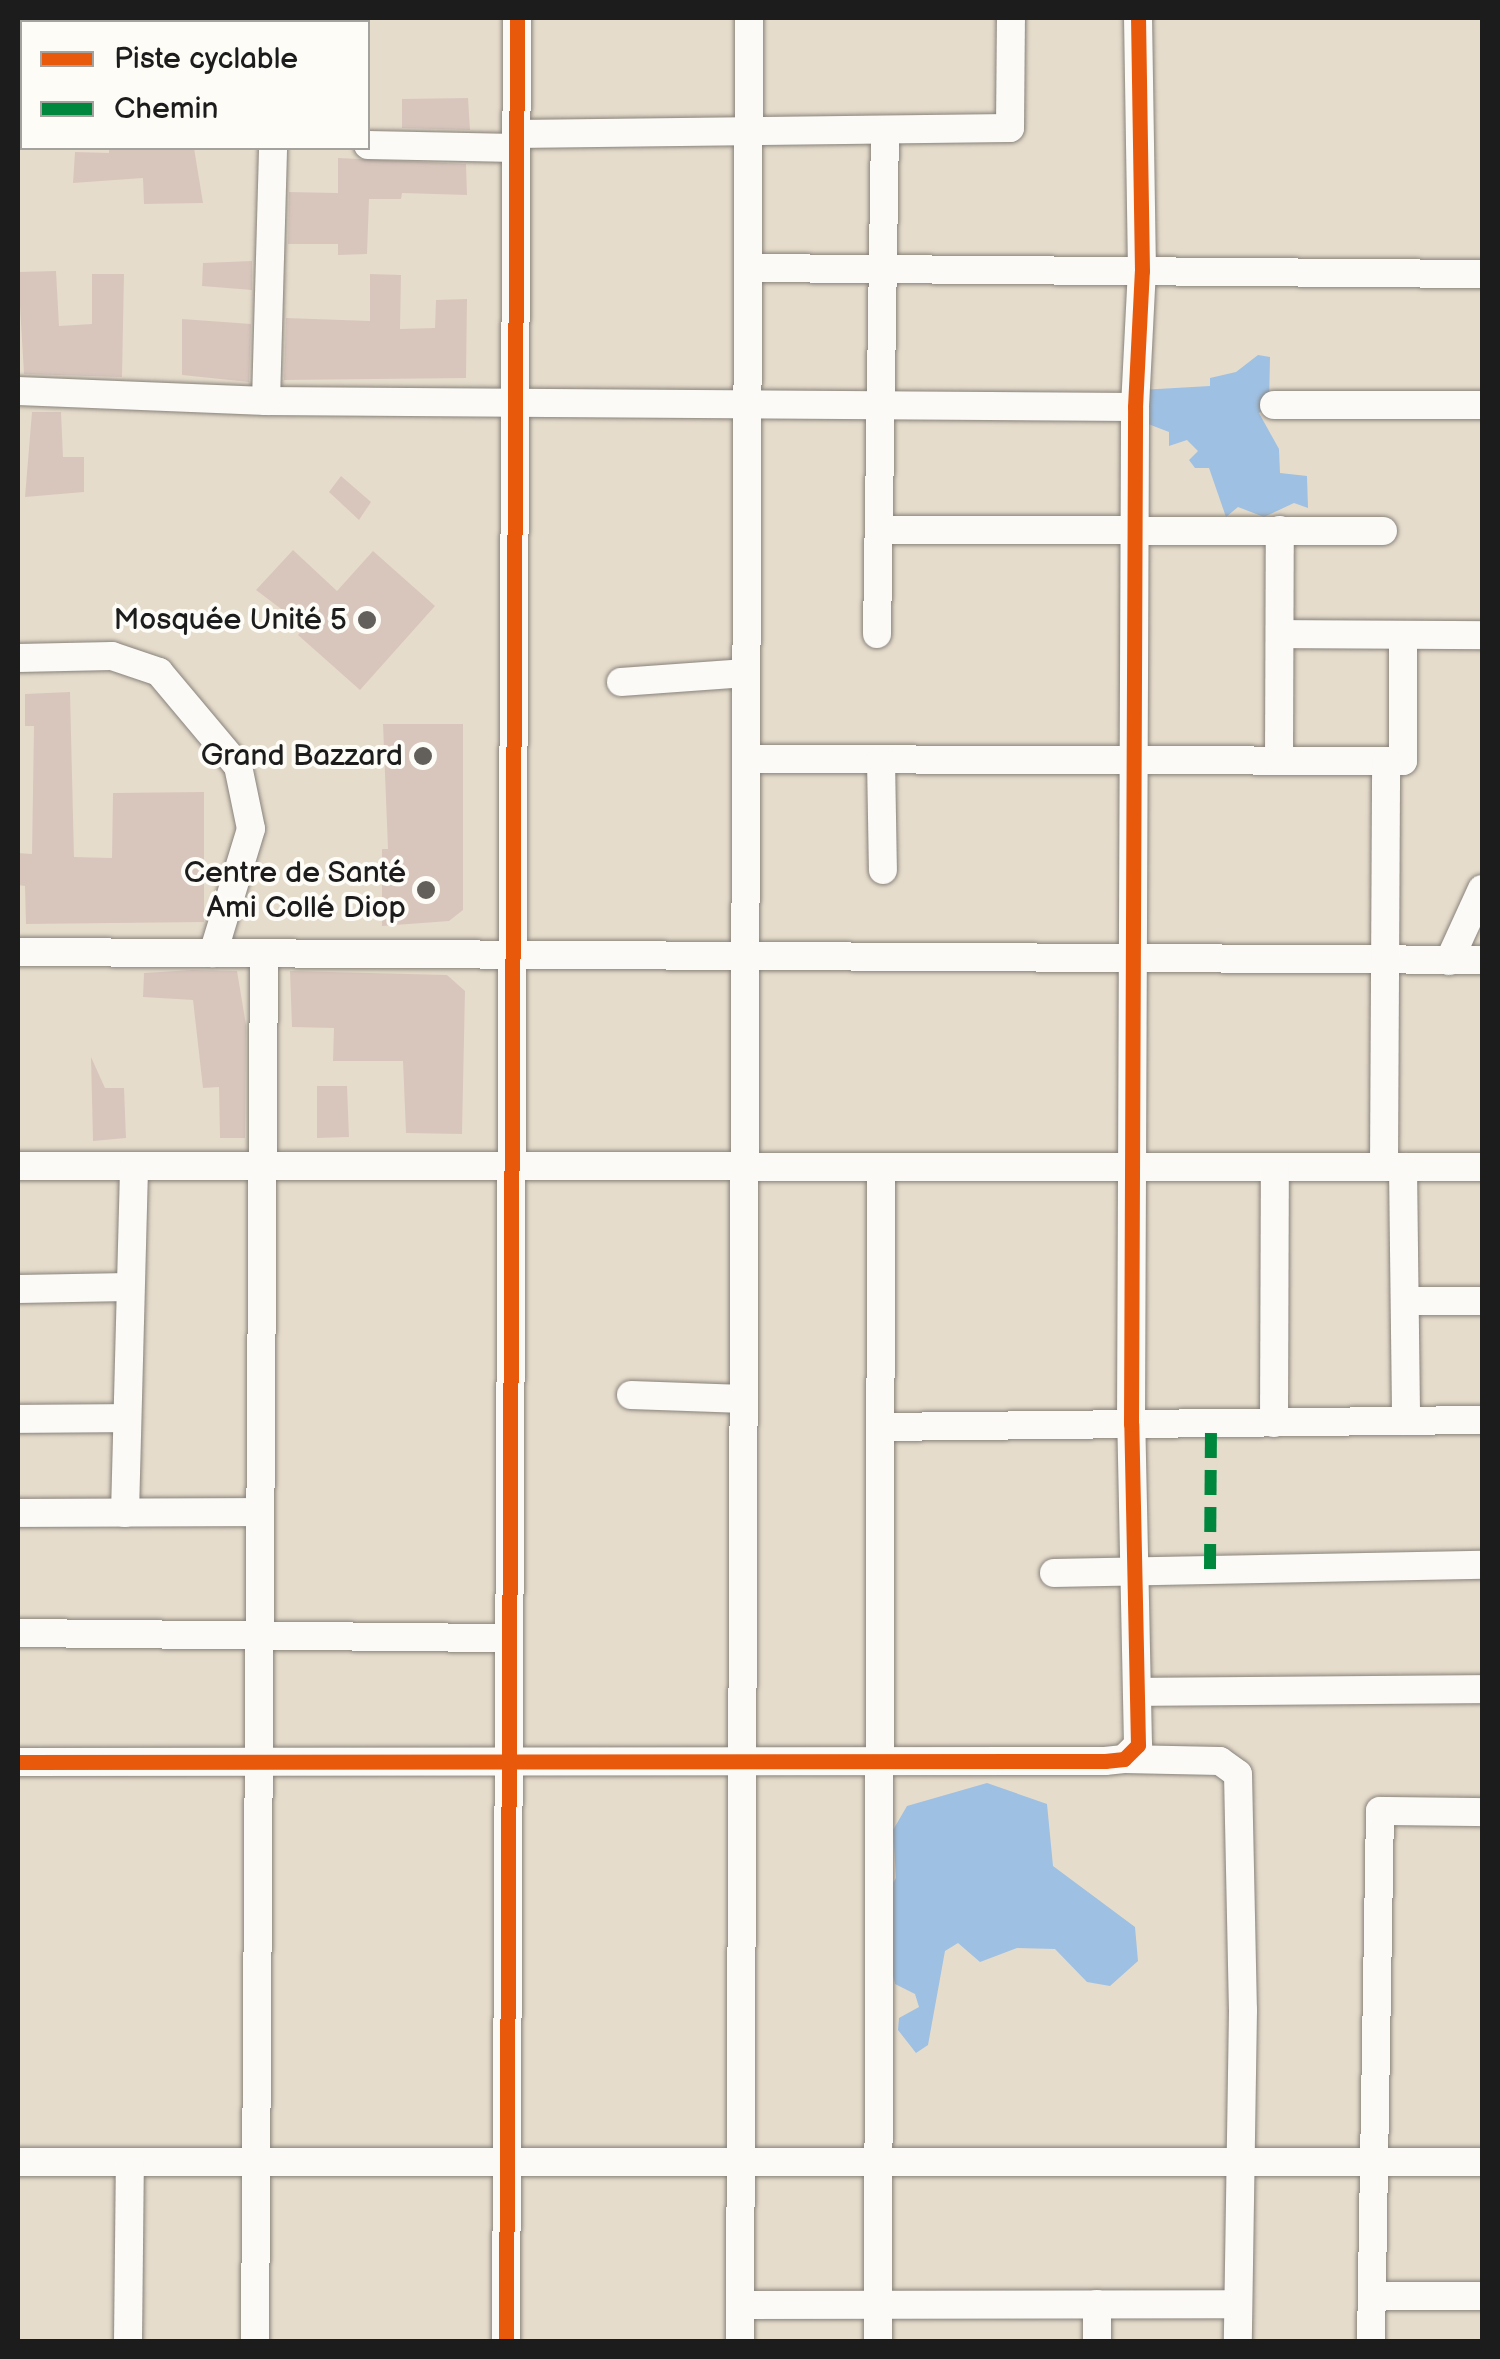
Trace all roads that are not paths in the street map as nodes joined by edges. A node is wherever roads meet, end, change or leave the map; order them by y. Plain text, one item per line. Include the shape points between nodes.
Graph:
1 (517, 18) edge
2 (749, 18) edge
3 (1011, 18) edge
4 (1138, 18) edge
5 (886, 130) junction
6 (748, 131) junction
7 (516, 141) junction
8 (370, 145) edge
9 (273, 150) edge
10 (748, 268) junction
11 (883, 269) junction
12 (1142, 272) junction
13 (1482, 274) edge
14 (18, 391) edge
15 (266, 401) junction
16 (515, 402) junction
17 (747, 404) junction
18 (881, 405) junction
19 (1482, 405) edge
20 (1135, 406) junction
21 (1274, 406) dead end
22 (879, 530) junction
23 (1134, 530) junction
24 (1280, 530) junction
25 (1384, 531) dead end
26 (878, 634) dead end
27 (1280, 634) junction
28 (1403, 634) junction
29 (1482, 635) edge
30 (18, 658) edge
31 (746, 673) junction
32 (621, 682) dead end
33 (746, 759) junction
34 (881, 760) junction
35 (1134, 760) junction
36 (1279, 760) junction
37 (1386, 761) junction
38 (884, 870) dead end
39 (1482, 889) edge
40 (18, 952) edge
41 (213, 953) junction
42 (264, 954) junction
43 (512, 955) junction
44 (746, 956) junction
45 (1133, 958) junction
46 (1385, 959) junction
47 (1482, 960) edge
48 (1449, 961) junction
49 (18, 1166) edge
50 (134, 1166) junction
51 (262, 1166) junction
52 (511, 1167) junction
53 (744, 1167) junction
54 (880, 1167) junction
55 (1132, 1167) junction
56 (1276, 1167) junction
57 (1393, 1167) junction
58 (1482, 1167) edge
59 (129, 1287) junction
60 (18, 1289) edge
61 (1404, 1301) junction
62 (1482, 1301) edge
63 (631, 1395) dead end
64 (744, 1399) junction
65 (126, 1418) junction
66 (18, 1419) edge
67 (1482, 1420) edge
68 (1406, 1421) junction
69 (1274, 1422) junction
70 (1131, 1424) junction
71 (880, 1426) junction
72 (260, 1512) junction
73 (124, 1513) junction
74 (18, 1514) edge
75 (1482, 1566) edge
76 (1138, 1570) junction
77 (1054, 1573) dead end
78 (18, 1633) edge
79 (260, 1636) junction
80 (509, 1638) junction
81 (1482, 1689) edge
82 (1139, 1692) junction
83 (879, 1759) junction
84 (1124, 1759) junction
85 (509, 1760) junction
86 (742, 1760) junction
87 (259, 1761) junction
88 (18, 1762) edge
89 (1482, 1812) edge
90 (18, 2162) edge
91 (130, 2162) junction
92 (257, 2162) junction
93 (507, 2162) junction
94 (741, 2162) junction
95 (879, 2162) junction
96 (1238, 2162) junction
97 (1373, 2162) junction
98 (1482, 2162) edge
99 (1372, 2296) junction
100 (1482, 2296) edge
101 (878, 2304) junction
102 (1097, 2304) junction
103 (1238, 2304) junction
104 (740, 2305) junction
105 (128, 2342) edge
106 (256, 2342) edge
107 (506, 2342) edge
108 (740, 2342) edge
109 (878, 2342) edge
110 (1097, 2342) edge
111 (1238, 2342) edge
112 (1371, 2342) edge

1 - 7 street
2 - 6 street
3 - 5 street via 1010,128
4 - 12 street
5 - 6 street
5 - 11 street
6 - 7 street
6 - 10 street
7 - 8 street
7 - 16 street
9 - 15 street
10 - 11 street
10 - 17 street
11 - 12 street
11 - 18 street
12 - 13 street
12 - 20 street
14 - 15 street
15 - 16 street
16 - 17 street
16 - 43 street
17 - 18 street
17 - 31 street
18 - 20 street
18 - 22 street
19 - 21 street
20 - 23 street
22 - 23 street
22 - 26 street
23 - 24 street
23 - 35 street
24 - 25 street
24 - 27 street
27 - 28 street
27 - 36 street
28 - 29 street
28 - 37 street via 1403,761
30 - 41 street via 112,656 159,672 238,766 251,829
31 - 32 street
31 - 33 street
33 - 34 street
33 - 44 street
34 - 35 street
34 - 38 street
35 - 36 street
35 - 45 street
36 - 37 street
37 - 46 street
39 - 48 street
40 - 41 street
41 - 42 street
42 - 43 street
42 - 51 street
43 - 44 street
43 - 52 street
44 - 45 street
44 - 53 street
45 - 46 street
45 - 55 street
46 - 48 street
46 - 57 street
47 - 48 street
49 - 50 street
50 - 51 street
50 - 59 street
51 - 52 street
51 - 72 street
52 - 53 street
52 - 80 street
53 - 54 street
53 - 64 street
54 - 55 street
54 - 71 street
55 - 56 street
55 - 70 street
56 - 57 street
56 - 69 street
57 - 58 street
57 - 61 street
59 - 60 street
59 - 65 street
61 - 62 street
61 - 68 street
63 - 64 street
64 - 86 street
65 - 66 street
65 - 73 street
67 - 68 street
68 - 69 street
69 - 70 street
70 - 71 street
70 - 76 street
71 - 83 street
72 - 73 street
72 - 79 street
73 - 74 street
75 - 76 street
76 - 77 street
76 - 82 street
78 - 79 street
79 - 80 street
79 - 87 street
80 - 85 street
81 - 82 street
82 - 84 street via 1138,1744
83 - 84 street
83 - 86 street
83 - 95 street
84 - 96 street via 1220,1761 1238,1774
85 - 86 street
85 - 87 street
85 - 93 street
86 - 94 street
87 - 88 street
87 - 92 street
89 - 97 street via 1380,1811
90 - 91 street
91 - 92 street
91 - 105 street
92 - 93 street
92 - 106 street
93 - 94 street
93 - 107 street
94 - 95 street
94 - 104 street
95 - 96 street
95 - 101 street
96 - 97 street
96 - 103 street
97 - 98 street
97 - 99 street
99 - 100 street
99 - 112 street
101 - 102 street
101 - 104 street
101 - 109 street
102 - 103 street
102 - 110 street
103 - 111 street
104 - 108 street

